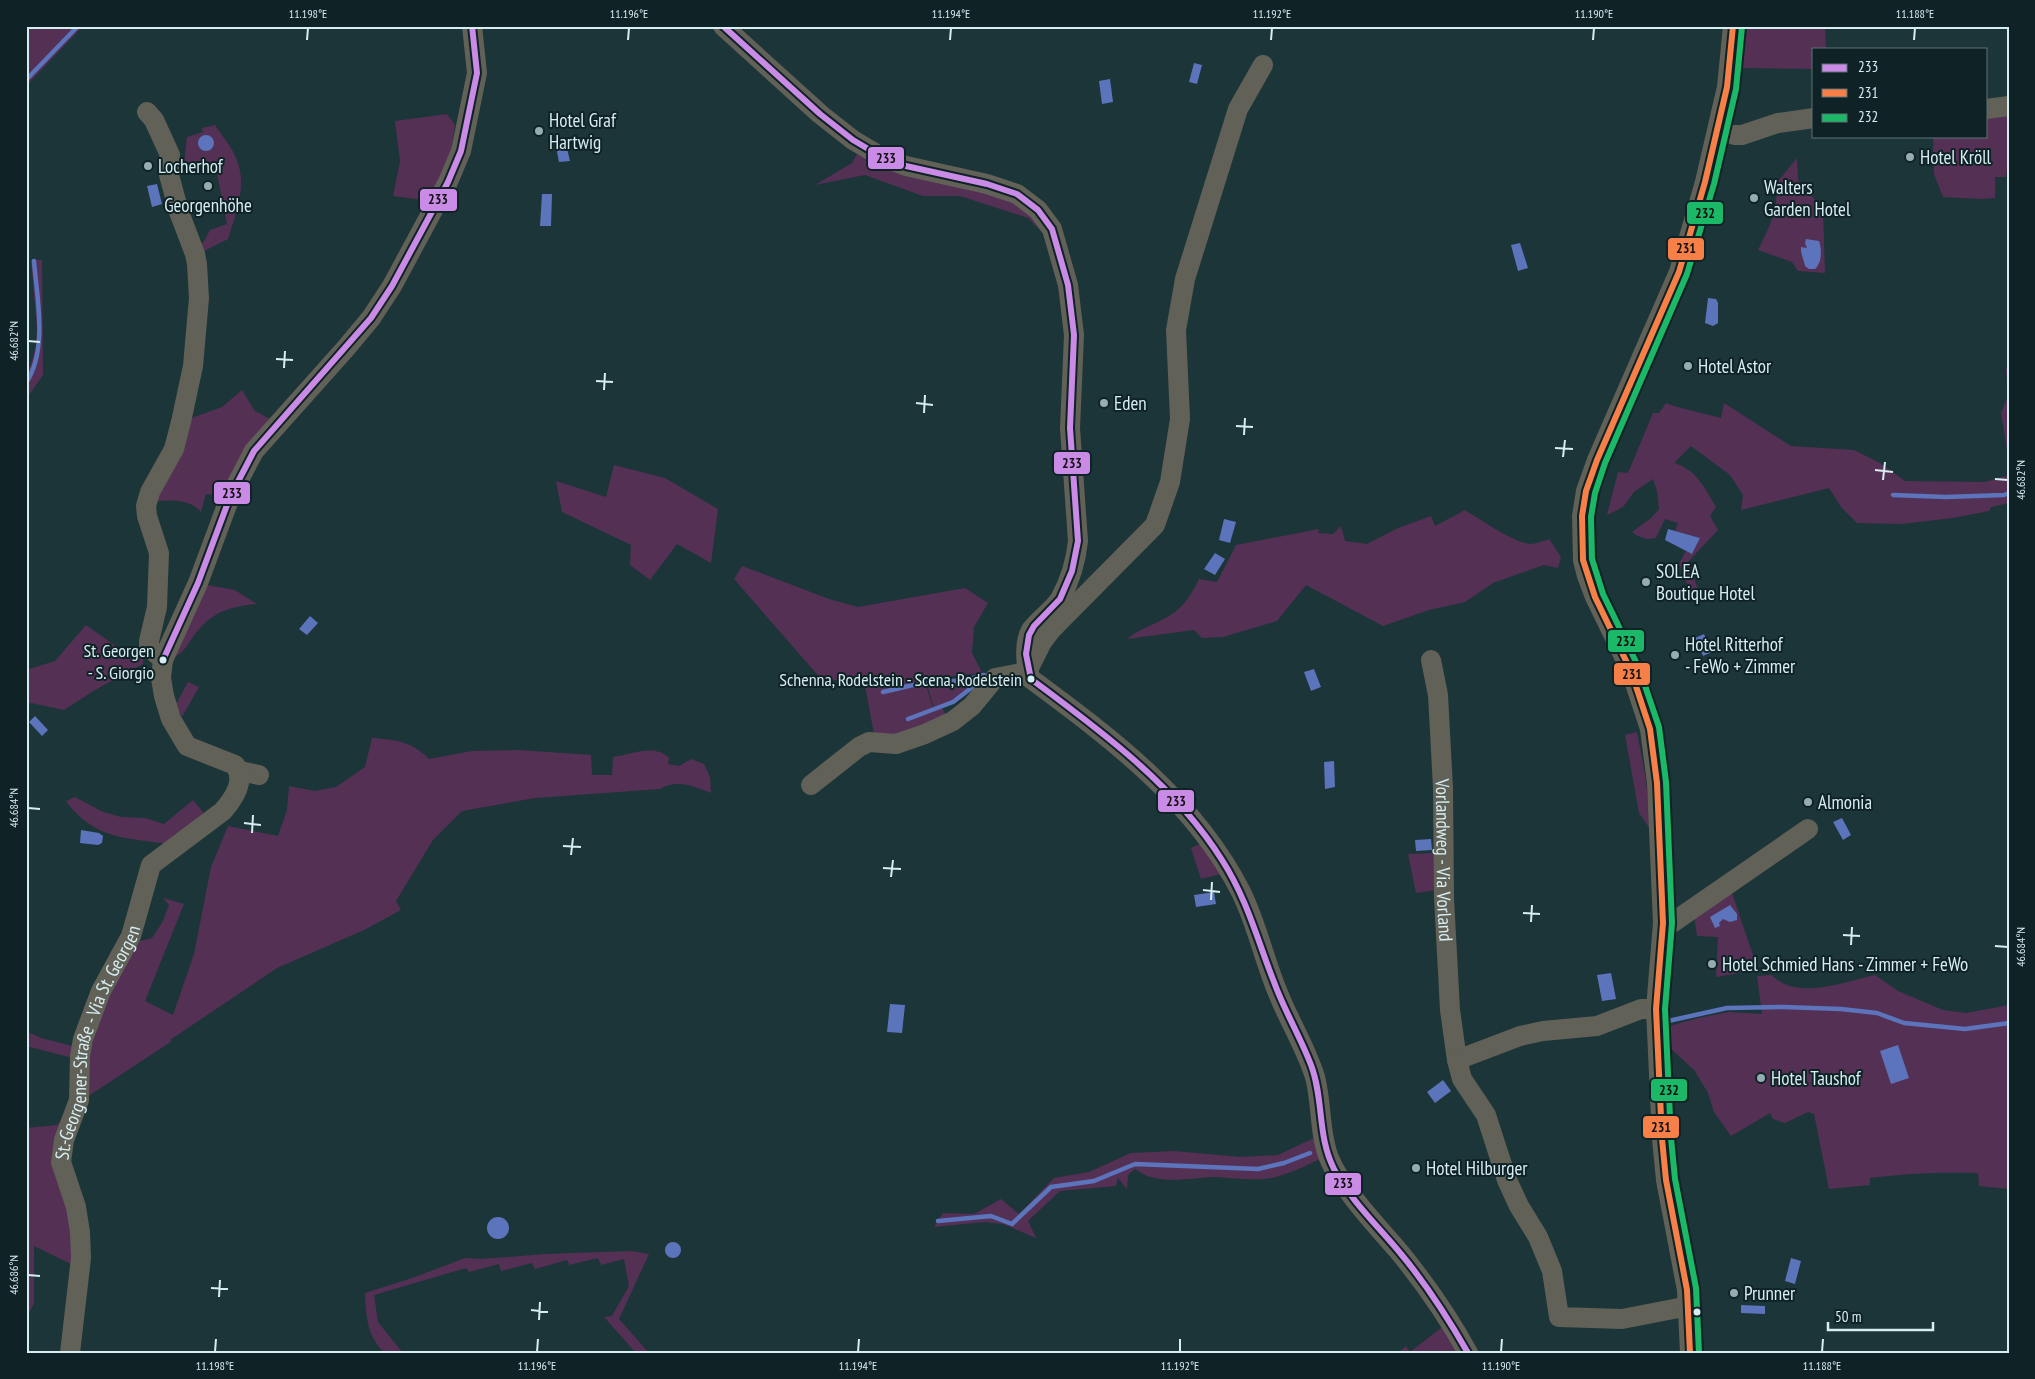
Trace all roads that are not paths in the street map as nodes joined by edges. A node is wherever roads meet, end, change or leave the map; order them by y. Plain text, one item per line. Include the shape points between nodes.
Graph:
1 (472, 26) edge
2 (723, 26) edge
3 (1733, 26) edge
4 (1263, 64) dead end
5 (2009, 106) edge
6 (1988, 108) edge
7 (147, 112) dead end
8 (1812, 118) edge
9 (1734, 135) dead end
10 (163, 660) junction
11 (1431, 660) dead end
12 (1027, 672) junction
13 (811, 785) dead end
14 (1808, 829) dead end
15 (1663, 923) junction
16 (1656, 1009) junction
17 (1457, 1060) junction
18 (1689, 1306) junction
19 (70, 1353) edge
20 (1468, 1353) edge
21 (1690, 1353) edge

1 - 10 street, St.-Georgener-Straße - Via St. Georgen via 477,73 461,151 448,182 392,286 371,318 254,451 230,497 198,582
2 - 12 street via 853,140 906,166 1017,194 1038,210 1052,229 1068,285 1074,335 1070,428 1078,541 1076,558 1059,599 1031,631
3 - 15 street via 1727,87 1705,182 1679,272 1597,460 1586,491 1582,516 1582,555 1587,576 1632,671 1650,729 1657,783
4 - 12 street via 1238,109 1185,279 1176,330 1180,419 1170,482 1155,525 1052,629
5 - 6 street
7 - 10 street via 170,155 169,175 195,254 199,298 193,366 181,422 174,449 146,506 159,553 157,607 149,647
8 - 9 street
10 - 19 street, St.-Georgener-Straße - Via St. Georgen via 164,696 171,719 187,746 250,773 223,811 151,866 131,936 101,991 83,1039 79,1100 64,1140 61,1162 76,1207 80,1232 81,1258
11 - 17 street, Vorlandweg - Via Vorland via 1438,695 1444,898 1450,1010
12 - 13 street via 995,678 957,719 925,734 896,744 869,742 859,747
12 - 20 street via 1031,679 1144,768 1176,800 1230,872 1314,1076 1329,1158 1344,1186 1429,1290
14 - 15 street via 1672,923
15 - 16 street
16 - 17 street via 1642,1009 1597,1026 1520,1036
16 - 18 street via 1665,1169
17 - 18 street, Vorlandweg - Via Vorland via 1462,1079 1486,1115 1518,1206 1538,1237 1552,1271 1559,1317 1622,1319
18 - 21 street

